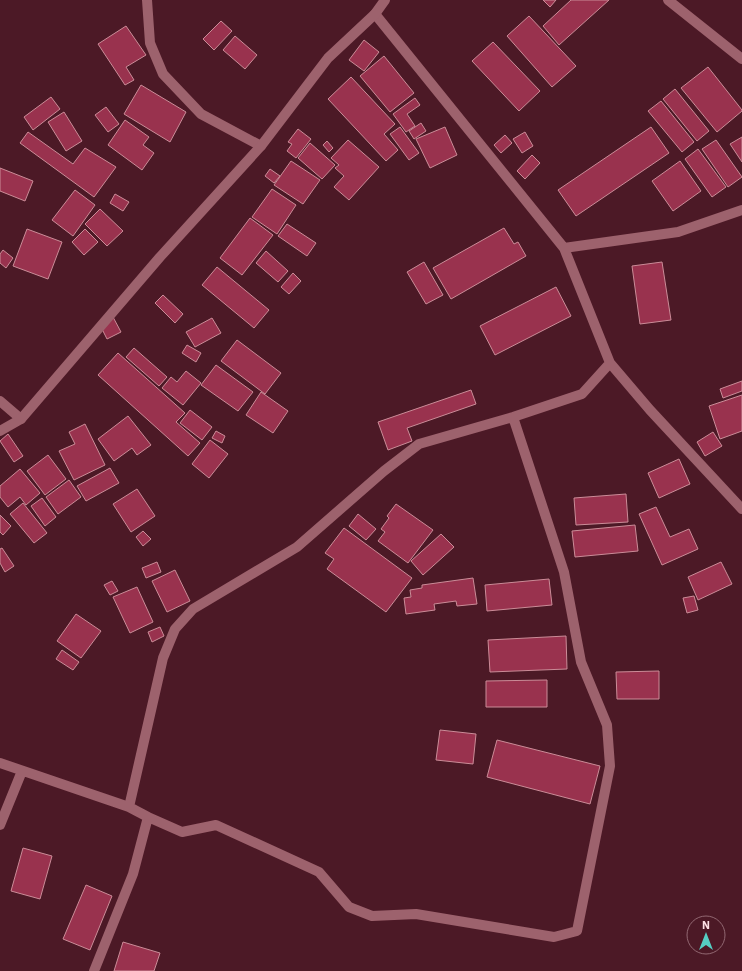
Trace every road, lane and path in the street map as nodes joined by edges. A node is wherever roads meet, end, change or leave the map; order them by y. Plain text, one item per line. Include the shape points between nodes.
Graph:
1 (147, 0) edge
2 (385, 0) edge
3 (668, 0) edge
4 (375, 14) junction
5 (742, 59) edge
6 (261, 146) junction
7 (742, 210) edge
8 (564, 248) junction
9 (610, 363) junction
10 (0, 401) edge
11 (513, 417) junction
12 (21, 419) junction
13 (0, 431) edge
14 (742, 509) edge
15 (0, 764) edge
16 (22, 771) junction
17 (129, 807) junction
18 (148, 817) junction
19 (0, 826) edge
20 (94, 971) edge

1 - 6 street via 150,43 163,74 201,114
2 - 4 street
3 - 5 street
4 - 6 street via 328,58
4 - 8 street
6 - 12 street via 160,257
7 - 8 street via 678,232
8 - 9 street
9 - 11 street via 582,394
9 - 14 street
10 - 12 street
11 - 17 street via 419,444 297,547 193,609 175,629 163,658
11 - 18 street via 564,572 581,662 607,725 610,766 577,931 554,938 416,914 372,916 349,907 319,872 216,825 182,832
12 - 13 street
15 - 16 street
16 - 17 street
16 - 19 street
17 - 18 street
18 - 20 street via 133,874

